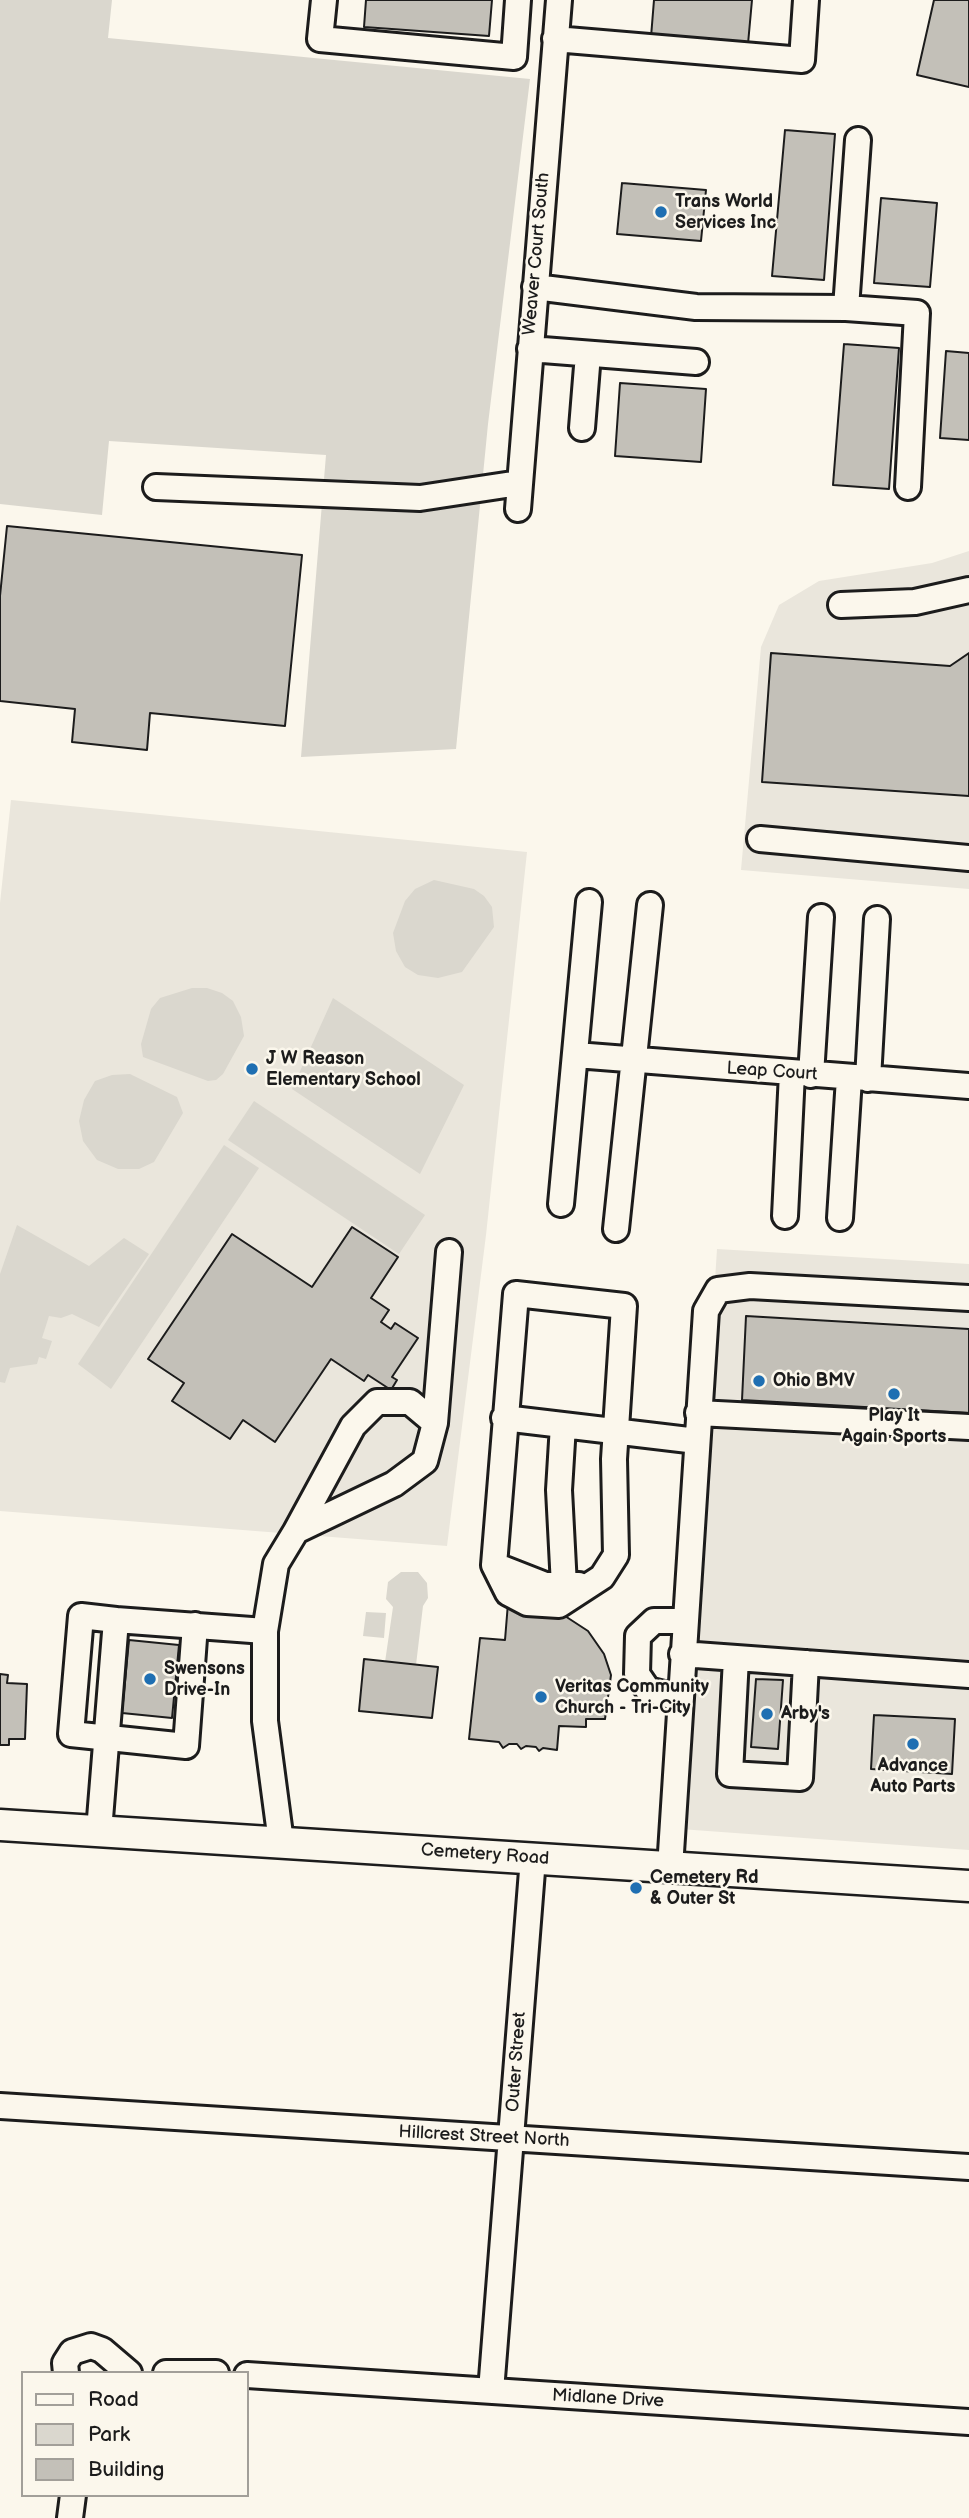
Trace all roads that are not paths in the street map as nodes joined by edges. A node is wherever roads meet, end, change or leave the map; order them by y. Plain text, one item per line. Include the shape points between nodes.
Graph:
1 (324, 0) edge
2 (518, 0) edge
3 (559, 0) edge
4 (806, 0) edge
5 (554, 50) junction
6 (514, 57) junction
7 (858, 140) dead end
8 (535, 287) junction
9 (846, 308) junction
10 (530, 349) junction
11 (588, 354) junction
12 (696, 362) dead end
13 (582, 428) dead end
14 (519, 483) junction
15 (156, 487) dead end
16 (908, 487) dead end
17 (518, 509) dead end
18 (969, 590) edge
19 (841, 605) dead end
20 (760, 839) dead end
21 (969, 858) edge
22 (589, 902) dead end
23 (650, 905) dead end
24 (821, 917) dead end
25 (877, 919) dead end
26 (576, 1055) junction
27 (634, 1060) junction
28 (802, 1074) junction
29 (858, 1078) junction
30 (969, 1086) edge
31 (561, 1204) dead end
32 (786, 1216) dead end
33 (840, 1218) dead end
34 (616, 1228) dead end
35 (449, 1252) dead end
36 (969, 1298) edge
37 (698, 1413) junction
38 (504, 1418) junction
39 (435, 1423) junction
40 (563, 1425) junction
41 (969, 1427) edge
42 (615, 1431) junction
43 (697, 1441) junction
44 (296, 1531) junction
45 (494, 1565) junction
46 (594, 1583) junction
47 (564, 1586) junction
48 (116, 1620) junction
49 (685, 1621) junction
50 (195, 1625) junction
51 (265, 1631) junction
52 (682, 1654) junction
53 (736, 1658) junction
54 (806, 1663) junction
55 (969, 1675) edge
56 (680, 1698) junction
57 (105, 1740) junction
58 (0, 1825) edge
59 (99, 1831) junction
60 (281, 1842) junction
61 (533, 1858) junction
62 (670, 1868) junction
63 (969, 1886) edge
64 (0, 2106) edge
65 (511, 2138) junction
66 (969, 2167) edge
67 (66, 2371) edge
68 (127, 2371) edge
69 (248, 2375) edge
70 (491, 2391) junction
71 (969, 2422) edge
72 (72, 2497) edge
73 (70, 2518) edge

1 - 6 street via 320,39
2 - 6 street
3 - 5 street, Weaver Court South
4 - 5 street via 802,60
5 - 6 street
5 - 8 street, Weaver Court South
7 - 9 street
8 - 9 street via 696,307
8 - 10 street, Weaver Court South
9 - 16 street via 917,313
10 - 11 street
10 - 14 street, Weaver Court South
11 - 12 street
11 - 13 street
14 - 15 street via 420,498
14 - 17 street, Weaver Court South
18 - 19 street via 915,602
20 - 21 street
22 - 26 street
23 - 27 street
24 - 28 street
25 - 29 street
26 - 27 street, Leap Court
26 - 31 street
27 - 28 street, Leap Court
27 - 34 street
28 - 29 street, Leap Court
28 - 32 street
29 - 30 street, Leap Court
29 - 33 street
35 - 39 street
36 - 37 street via 750,1286 718,1290 706,1311
37 - 41 street
37 - 43 street
38 - 40 street
38 - 42 street via 516,1294 624,1306
38 - 45 street
39 - 44 street via 425,1461 394,1484
39 - 44 street via 410,1402 377,1402 353,1426
40 - 42 street
40 - 47 street via 559,1490
42 - 43 street
42 - 46 street via 617,1555
43 - 49 street
44 - 51 street via 276,1564
45 - 46 street via 508,1592 527,1602 559,1605
45 - 47 street via 545,1585
46 - 47 street
48 - 50 street
48 - 57 street
48 - 57 street via 81,1616 71,1734
49 - 52 street
49 - 56 street via 653,1621 638,1636 637,1674 649,1690
50 - 51 street
50 - 57 street via 186,1746
51 - 60 street via 265,1721
52 - 53 street
52 - 56 street
53 - 54 street
53 - 54 street via 730,1774 800,1778
54 - 55 street
56 - 62 street
57 - 59 street
58 - 59 main road, Cemetery Road
59 - 60 main road, Cemetery Road
60 - 61 main road, Cemetery Road
61 - 62 main road, Cemetery Road
61 - 65 street, Outer Street
62 - 63 main road, Cemetery Road
64 - 65 street, Hillcrest Street North
65 - 66 street, Hillcrest Street North
65 - 70 street, Outer Street
67 - 68 street via 72,2352 91,2346
69 - 70 street, Midlane Drive
70 - 71 street, Midlane Drive
72 - 73 street

